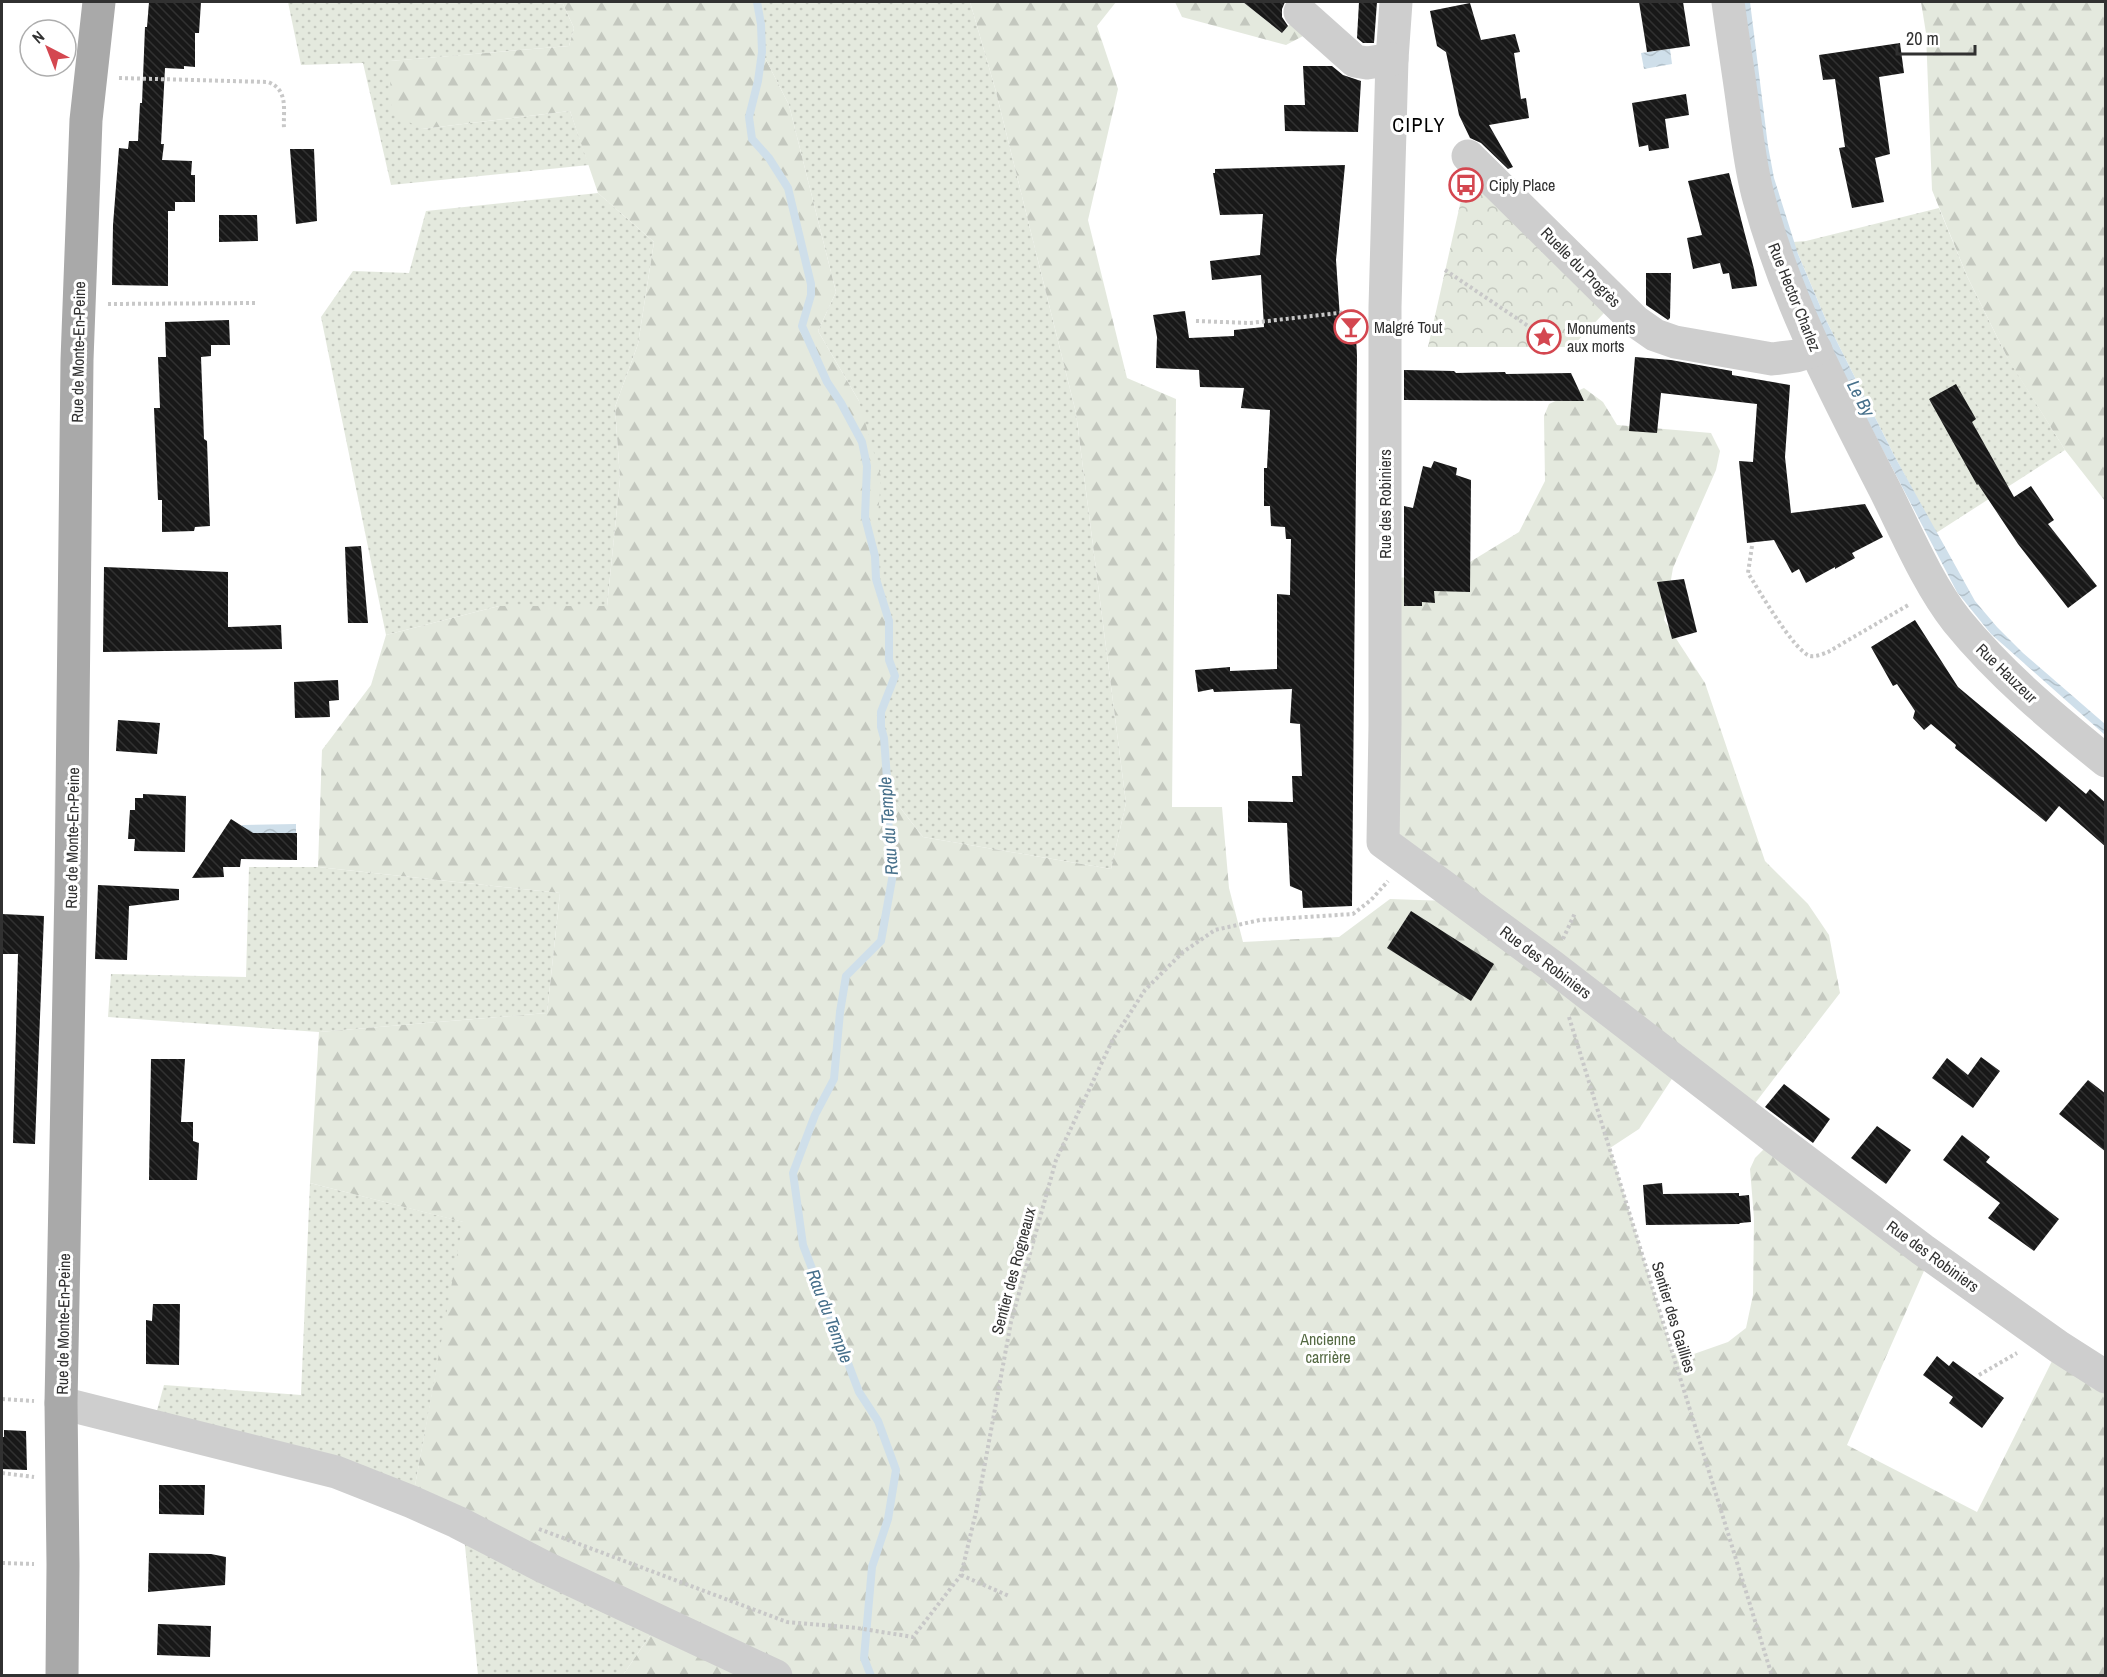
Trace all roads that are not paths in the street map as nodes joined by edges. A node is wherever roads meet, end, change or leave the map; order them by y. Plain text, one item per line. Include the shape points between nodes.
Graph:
1 (99, 2) edge
2 (1396, 2) edge
3 (1728, 2) edge
4 (1300, 12) dead end
5 (1392, 59) junction
6 (1468, 156) dead end
7 (1816, 350) junction
8 (1932, 579) joint
9 (2106, 760) edge
10 (2106, 1377) edge
11 (62, 1403) junction
12 (62, 1676) edge
13 (776, 1676) edge

1 - 11 main road, Rue de Monte-En-Peine via 86,120 79,305
2 - 5 street
3 - 7 street, Rue Hector Charlez via 1758,196 1790,294
4 - 5 street via 1355,61
5 - 10 street, Rue des Robiniers via 1385,307 1383,842 1923,1250
6 - 7 street, Ruelle du Progrès via 1635,321 1655,335 1692,346 1772,359
7 - 8 street, Rue Hector Charlez
8 - 9 street, Rue Hauzeur via 1955,618 1983,652
11 - 12 main road, Rue de Monte-En-Peine
11 - 13 street via 336,1472 448,1518

